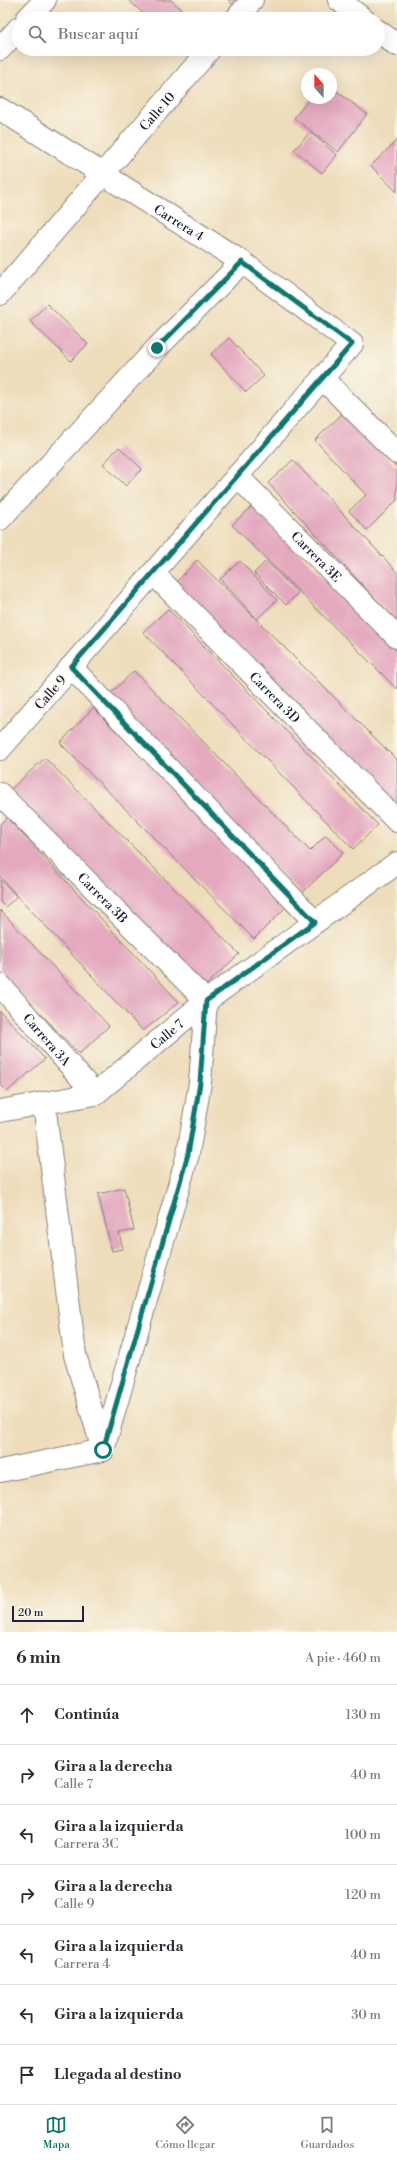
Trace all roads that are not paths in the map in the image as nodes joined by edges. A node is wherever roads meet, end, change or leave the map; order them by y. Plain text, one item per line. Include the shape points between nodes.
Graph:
1 (45, 0) edge
2 (252, 0) edge
3 (339, 0) edge
4 (34, 12) edge
5 (242, 12) edge
6 (354, 12) edge
7 (12, 36) edge
8 (385, 36) edge
9 (397, 45) edge
10 (0, 49) edge
11 (204, 56) edge
12 (0, 109) edge
13 (104, 175) junction
14 (242, 262) junction
15 (0, 294) edge
16 (352, 344) joint
17 (322, 378) junction
18 (397, 453) edge
19 (237, 476) junction
20 (0, 520) edge
21 (153, 573) junction
22 (397, 637) edge
23 (71, 667) junction
24 (0, 749) edge
25 (0, 794) edge
26 (397, 821) edge
27 (397, 863) edge
28 (315, 922) junction
29 (0, 985) edge
30 (206, 1001) junction
31 (95, 1094) junction
32 (44, 1103) junction
33 (0, 1111) edge
34 (103, 1450) junction
35 (0, 1471) edge

1 - 4 street
2 - 5 street
3 - 6 street
7 - 10 street
8 - 9 street
11 - 13 street, Calle 10
12 - 13 street, Carrera 4
13 - 14 street, Carrera 4
13 - 15 street, Calle 10
14 - 16 street, Carrera 4
14 - 20 street via 157,348
16 - 17 street, Calle 9
17 - 18 street
17 - 19 street, Calle 9
19 - 21 street, Calle 9
19 - 22 street, Carrera 3E
21 - 23 street, Calle 9
21 - 26 street, Carrera 3D
23 - 24 street, Calle 9
23 - 28 street
25 - 30 street, Carrera 3B
27 - 28 street, Calle 7
28 - 30 street, Calle 7
29 - 31 street, Carrera 3A
30 - 31 street, Calle 7
30 - 34 street via 200,1083 188,1154
31 - 32 street, Calle 7
32 - 33 street, Calle 7
32 - 34 street via 75,1355
34 - 35 street

